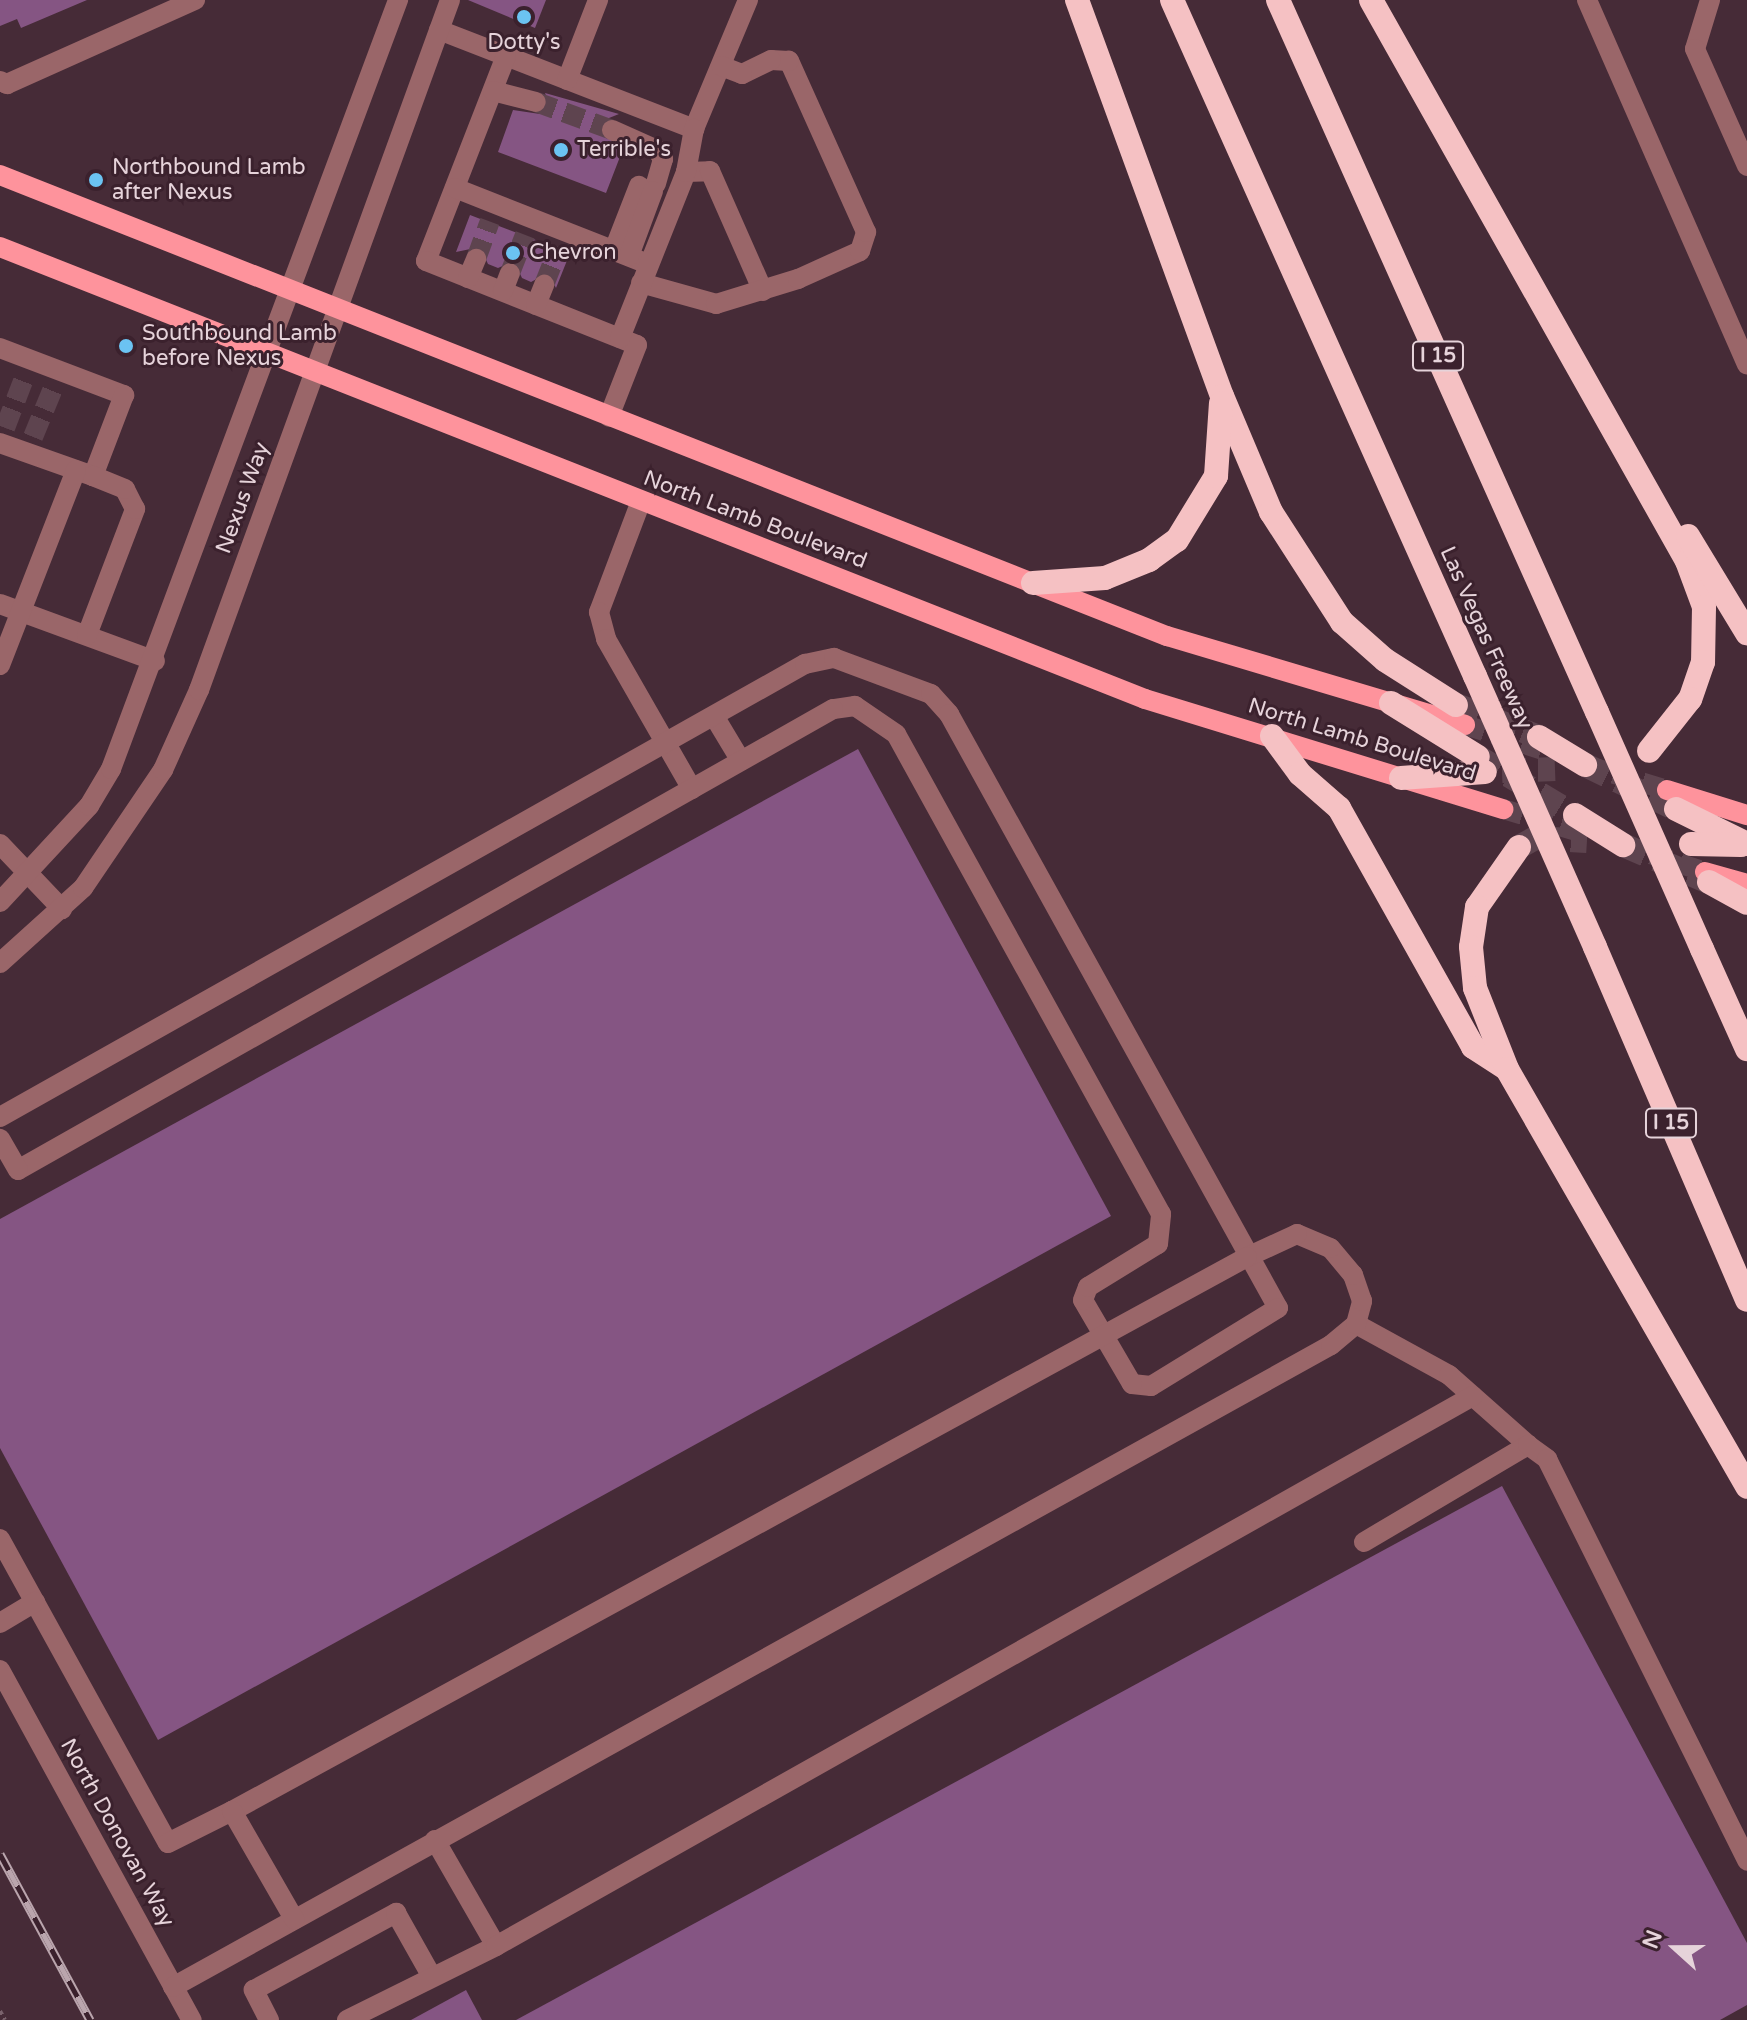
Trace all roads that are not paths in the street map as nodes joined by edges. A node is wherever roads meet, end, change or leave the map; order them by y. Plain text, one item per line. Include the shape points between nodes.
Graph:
1 (195, 0) edge
2 (398, 0) edge
3 (450, 0) edge
4 (598, 0) edge
5 (748, 0) edge
6 (1077, 0) edge
7 (1172, 0) edge
8 (1278, 0) edge
9 (1371, 0) edge
10 (1587, 0) edge
11 (1710, 0) edge
12 (439, 30) junction
13 (506, 56) junction
14 (721, 66) junction
15 (567, 80) junction
16 (0, 81) edge
17 (493, 91) junction
18 (536, 102) tunnel mouth
19 (694, 129) junction
20 (612, 130) tunnel mouth
21 (1747, 166) edge
22 (686, 172) junction
23 (0, 175) edge
24 (455, 188) junction
25 (0, 247) edge
26 (633, 263) junction
27 (291, 291) junction
28 (763, 291) junction
29 (336, 309) junction
30 (620, 338) junction
31 (0, 349) edge
32 (267, 353) junction
33 (1747, 364) edge
34 (314, 372) junction
35 (1222, 396) junction
36 (609, 417) junction
37 (2, 437) edge
38 (84, 473) junction
39 (1646, 480) junction
40 (641, 501) junction
41 (1033, 583) junction
42 (0, 604) edge
43 (22, 612) junction
44 (1747, 633) edge
45 (87, 635) junction
46 (155, 661) junction
47 (0, 665) edge
48 (1391, 703) junction
49 (1460, 715) joint
50 (714, 716) junction
51 (1272, 736) junction
52 (666, 746) junction
53 (1649, 751) dead end
54 (741, 761) junction
55 (1585, 765) joint
56 (1401, 778) junction
57 (692, 789) junction
58 (1672, 799) joint
59 (1503, 809) tunnel mouth
60 (1747, 815) edge
61 (1582, 830) tunnel mouth
62 (0, 844) edge
63 (1691, 844) dead end
64 (1623, 845) dead end
65 (1747, 845) edge
66 (1519, 847) tunnel mouth
67 (31, 871) junction
68 (1707, 877) joint
69 (1747, 884) edge
70 (0, 902) edge
71 (1747, 903) edge
72 (62, 909) junction
73 (0, 963) edge
74 (1747, 1049) edge
75 (1507, 1069) junction
76 (0, 1117) edge
77 (0, 1139) edge
78 (1247, 1257) junction
79 (1747, 1300) edge
80 (1356, 1324) junction
81 (1103, 1335) junction
82 (1473, 1396) junction
83 (1528, 1445) junction
84 (1747, 1487) edge
85 (0, 1539) edge
86 (1364, 1542) dead end
87 (35, 1602) junction
88 (0, 1623) edge
89 (0, 1670) edge
90 (232, 1811) junction
91 (435, 1840) junction
92 (1747, 1861) edge
93 (294, 1919) junction
94 (496, 1946) junction
95 (431, 1975) junction
96 (173, 1987) junction
97 (192, 2020) edge
98 (269, 2020) edge
99 (347, 2020) edge

1 - 16 street via 7,84
2 - 27 street, Nexus Way
3 - 12 street, Nexus Way
4 - 15 street
5 - 14 street
6 - 35 highway
7 - 79 highway, Las Vegas Freeway / I 15, bridge
8 - 74 highway, I 15, bridge
9 - 39 highway
10 - 33 street
11 - 21 street via 1695,49
12 - 13 street
12 - 29 street, Nexus Way
13 - 15 street
13 - 17 street
14 - 19 street
14 - 28 street via 742,74 771,60 789,61 866,232 860,251
15 - 19 street
17 - 18 street
17 - 24 street
19 - 22 street
20 - 26 street via 647,149 648,185
22 - 26 street
22 - 28 street via 710,171
23 - 27 main road, North Lamb Boulevard
24 - 26 street via 494,213
24 - 30 street via 426,261 472,268 540,295
25 - 32 main road, North Lamb Boulevard
26 - 28 street via 716,304
26 - 30 street
27 - 29 main road, North Lamb Boulevard
27 - 32 street, Nexus Way
29 - 34 street, Nexus Way
29 - 36 main road, North Lamb Boulevard
30 - 36 street via 637,345
31 - 38 street via 57,378 124,395
32 - 34 main road, North Lamb Boulevard
32 - 46 street, Nexus Way
34 - 40 main road, North Lamb Boulevard
34 - 72 street, Nexus Way via 199,690 169,757 122,834
35 - 41 highway via 1216,476 1177,540 1149,560 1105,578
35 - 49 highway via 1271,512 1342,622
36 - 41 main road, North Lamb Boulevard
37 - 38 street
38 - 43 street
38 - 45 street via 125,489 135,509
39 - 44 highway via 1703,556
39 - 53 highway via 1704,607 1703,662 1690,699
40 - 51 main road, North Lamb Boulevard via 1145,699
40 - 52 street via 599,612 606,639
41 - 48 main road, North Lamb Boulevard via 1167,636
42 - 43 street
43 - 45 street
43 - 47 street
45 - 46 street
46 - 67 street, Nexus Way via 96,794
48 - 49 main road, North Lamb Boulevard
48 - 56 highway via 1482,764
50 - 52 street
50 - 54 street
50 - 78 street via 805,664 834,658 931,694 949,714
51 - 56 main road, North Lamb Boulevard
51 - 75 highway via 1300,774 1339,808 1473,1047
52 - 57 street
52 - 76 street
54 - 57 street
54 - 81 street via 833,709 855,706 896,734 1161,1214 1158,1244 1088,1287 1083,1300
55 - 55 highway via 1547,752
56 - 59 main road, North Lamb Boulevard
57 - 77 street via 18,1170
58 - 60 main road
58 - 65 highway
61 - 64 highway
62 - 67 street
63 - 65 highway
66 - 75 highway via 1477,907 1471,947 1475,988
67 - 70 street, Nexus Way
67 - 72 street
68 - 69 main road
68 - 71 highway
72 - 73 street, Nexus Way
75 - 84 highway
78 - 80 street via 1297,1234 1330,1248 1353,1275 1362,1301
78 - 81 street
78 - 81 street via 1275,1294 1278,1308 1151,1386 1132,1384
80 - 82 street via 1449,1375
80 - 91 street via 1331,1345
81 - 90 street
82 - 83 street
82 - 94 street
83 - 86 street
83 - 92 street via 1547,1459
85 - 87 street
87 - 88 street
87 - 90 street via 168,1843
89 - 96 street, North Donovan Way
90 - 93 street
91 - 93 street
91 - 94 street
93 - 96 street
94 - 95 street
95 - 98 street via 396,1913 254,1990
95 - 99 street
96 - 97 street, North Donovan Way

